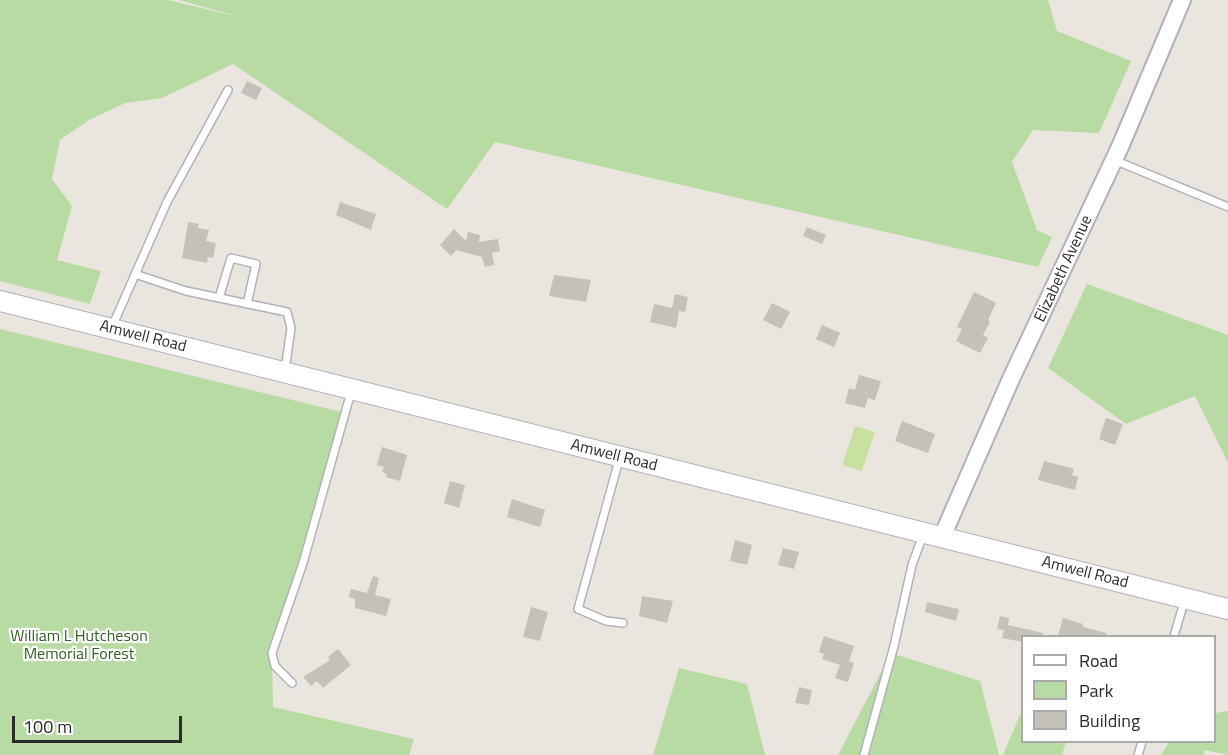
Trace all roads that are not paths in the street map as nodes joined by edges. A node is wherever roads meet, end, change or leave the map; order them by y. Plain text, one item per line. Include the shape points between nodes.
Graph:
1 (1182, 0) edge
2 (228, 90) dead end
3 (1114, 160) junction
4 (1228, 207) edge
5 (135, 274) junction
6 (219, 298) junction
7 (0, 301) edge
8 (247, 304) junction
9 (111, 329) junction
10 (285, 373) junction
11 (352, 390) junction
12 (620, 457) junction
13 (933, 535) junction
14 (1185, 598) junction
15 (1228, 609) edge
16 (623, 623) dead end
17 (1174, 635) edge
18 (292, 683) dead end
19 (864, 755) edge

1 - 3 street, Elizabeth Avenue
2 - 5 lane via 167,202
3 - 4 lane
3 - 13 street, Elizabeth Avenue
5 - 6 lane
5 - 9 lane
6 - 8 lane
6 - 8 lane via 231,258 256,264
7 - 9 main road, Amwell Road
8 - 10 lane via 288,312 291,328
9 - 10 main road, Amwell Road
10 - 11 main road, Amwell Road
11 - 12 main road, Amwell Road
11 - 18 lane via 307,551 272,652 275,666
12 - 13 main road, Amwell Road
12 - 16 lane via 578,609 606,621
13 - 14 main road, Amwell Road
13 - 19 lane via 912,565
14 - 15 main road, Amwell Road
14 - 17 lane

